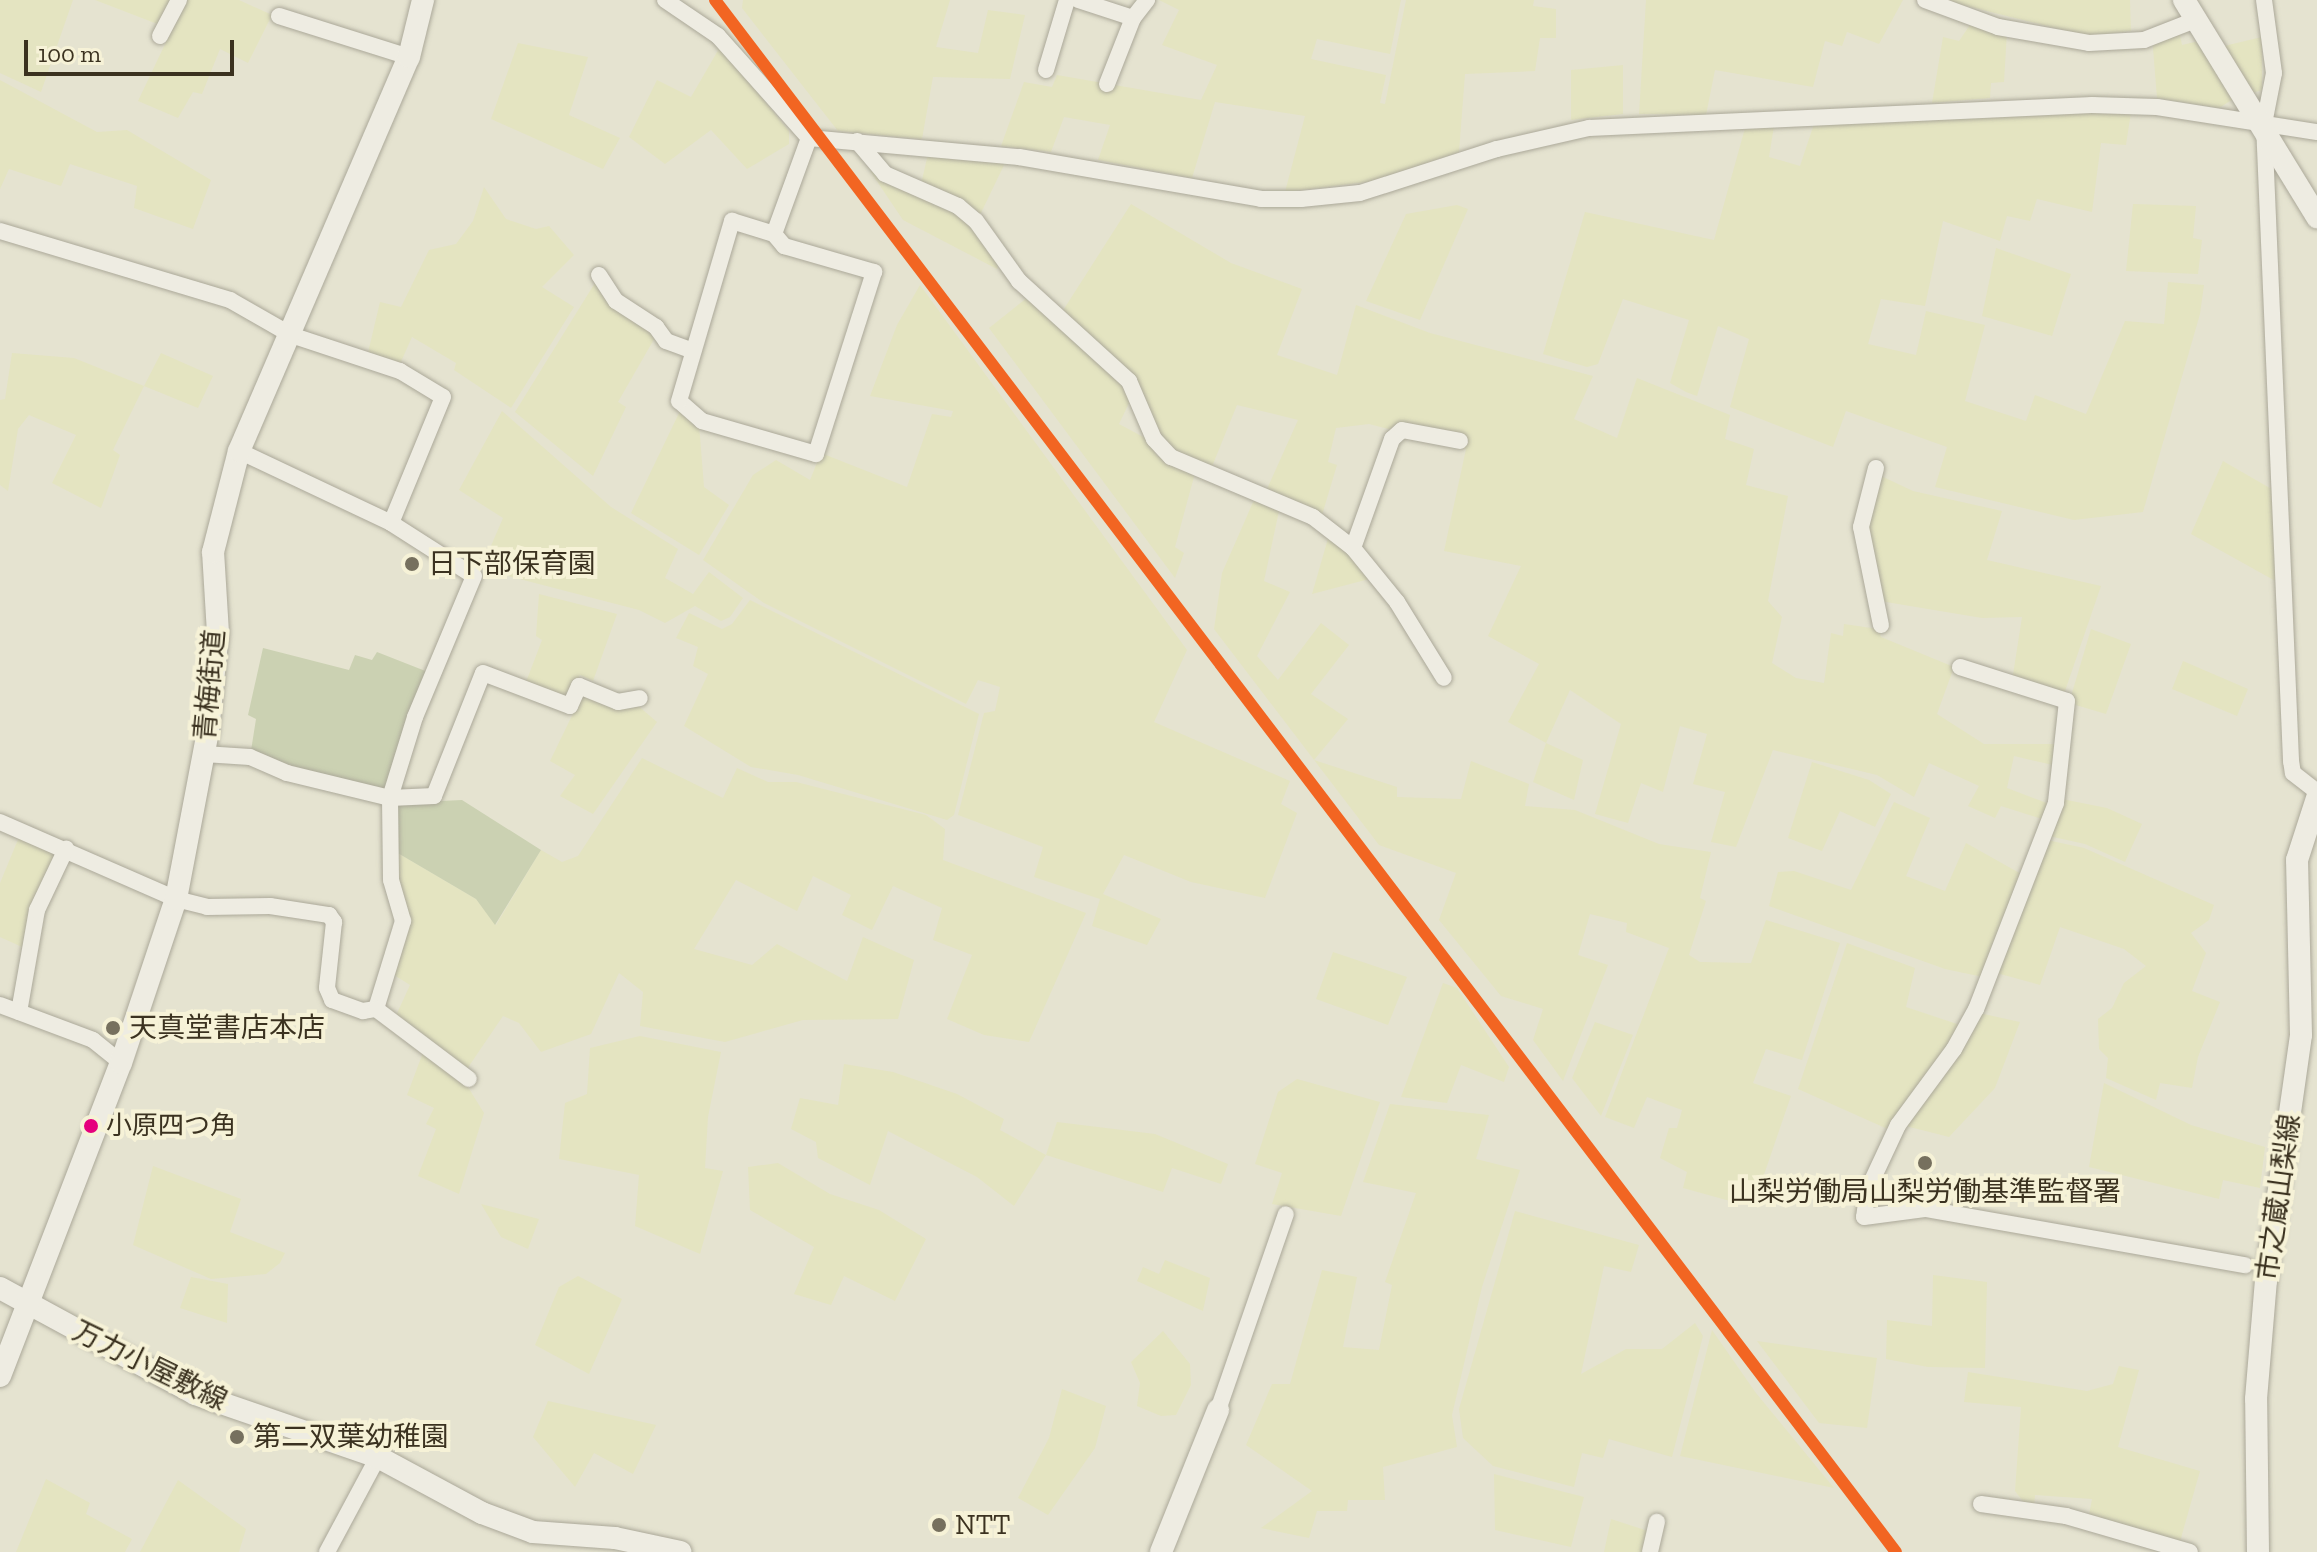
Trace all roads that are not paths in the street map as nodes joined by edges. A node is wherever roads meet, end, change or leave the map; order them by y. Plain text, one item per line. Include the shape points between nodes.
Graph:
1 (179, 0) edge
2 (423, 0) edge
3 (665, 0) edge
4 (1067, 0) edge
5 (1078, 0) edge
6 (1147, 0) edge
7 (1925, 0) edge
8 (2184, 0) edge
9 (2264, 0) edge
10 (279, 16) dead end
11 (1133, 18) junction
12 (2195, 20) junction
13 (160, 36) dead end
14 (409, 57) junction
15 (1046, 70) dead end
16 (1107, 84) dead end
17 (2264, 124) junction
18 (2317, 132) edge
19 (809, 138) junction
20 (857, 141) junction
21 (2317, 217) edge
22 (0, 231) edge
23 (774, 234) junction
24 (599, 275) dead end
25 (291, 335) junction
26 (693, 351) junction
27 (1460, 441) dead end
28 (239, 451) junction
29 (1876, 468) dead end
30 (391, 523) junction
31 (1353, 548) junction
32 (1881, 625) dead end
33 (1960, 667) dead end
34 (1444, 678) dead end
35 (640, 698) dead end
36 (204, 754) junction
37 (2317, 795) edge
38 (390, 798) junction
39 (0, 822) edge
40 (66, 849) junction
41 (176, 899) junction
42 (0, 1005) edge
43 (376, 1009) junction
44 (19, 1012) junction
45 (121, 1063) junction
46 (469, 1079) dead end
47 (1286, 1214) dead end
48 (2245, 1265) dead end
49 (0, 1288) edge
50 (29, 1303) junction
51 (0, 1376) edge
52 (1218, 1410) joint
53 (378, 1457) junction
54 (1981, 1504) dead end
55 (1657, 1522) dead end
56 (327, 1552) edge
57 (681, 1552) edge
58 (1161, 1552) edge
59 (1650, 1552) edge
60 (2190, 1552) edge
61 (2258, 1552) edge

1 - 13 street
2 - 14 main road, 青梅街道
3 - 19 street via 718,36
4 - 15 street
5 - 11 street
6 - 11 street
7 - 12 street via 1998,27 2074,42 2144,40
8 - 12 main road
9 - 17 street via 2274,73
10 - 14 street
11 - 16 street
12 - 17 main road
14 - 25 main road, 青梅街道
17 - 18 street
17 - 20 street via 2157,107 2092,105 1589,128 1497,149 1360,193 1301,199 1261,199 1019,157
17 - 21 main road
17 - 37 street via 2291,761 2293,773
19 - 20 street
19 - 23 street
20 - 31 street via 885,174 958,206 976,221 1019,281 1129,381 1154,439 1171,457 1313,517
22 - 25 street via 230,300
23 - 26 street via 732,221
23 - 26 street via 784,246 874,272 816,454 702,421 679,401
24 - 26 street via 616,301 656,327 666,341
25 - 28 main road, 青梅街道
25 - 30 street via 400,371 443,397
27 - 31 street via 1402,430 1392,439
28 - 30 street
28 - 36 main road, 青梅街道 via 213,552 218,633
29 - 32 street via 1861,527
30 - 38 street via 474,576 415,717
31 - 34 street via 1397,602
33 - 48 street via 2067,701 2056,803 1976,1009 1954,1049 1898,1125 1868,1189 1864,1217 1926,1209
35 - 38 street via 618,702 579,686 570,706 483,673 434,796
36 - 38 street via 250,757 287,773
36 - 41 main road, 青梅街道
37 - 61 main road, 市之蔵山梨線 via 2297,860 2301,1035 2266,1281 2256,1399
38 - 43 street via 391,880 403,921
39 - 40 street
40 - 41 street
40 - 44 street via 37,910
41 - 43 street via 207,907 270,906 329,915 334,922 327,988 332,1000 363,1011
41 - 45 main road, 青梅街道
42 - 44 street
43 - 46 street
44 - 45 street via 93,1040
45 - 50 main road, 青梅街道
47 - 52 street
49 - 50 main road, 万力小屋敷線
50 - 51 main road, 青梅街道
50 - 53 main road, 万力小屋敷線 via 195,1394
52 - 58 main road
53 - 56 street
53 - 57 main road, 万力小屋敷線 via 482,1513 533,1532 615,1538
54 - 60 street via 2066,1516
55 - 59 street

